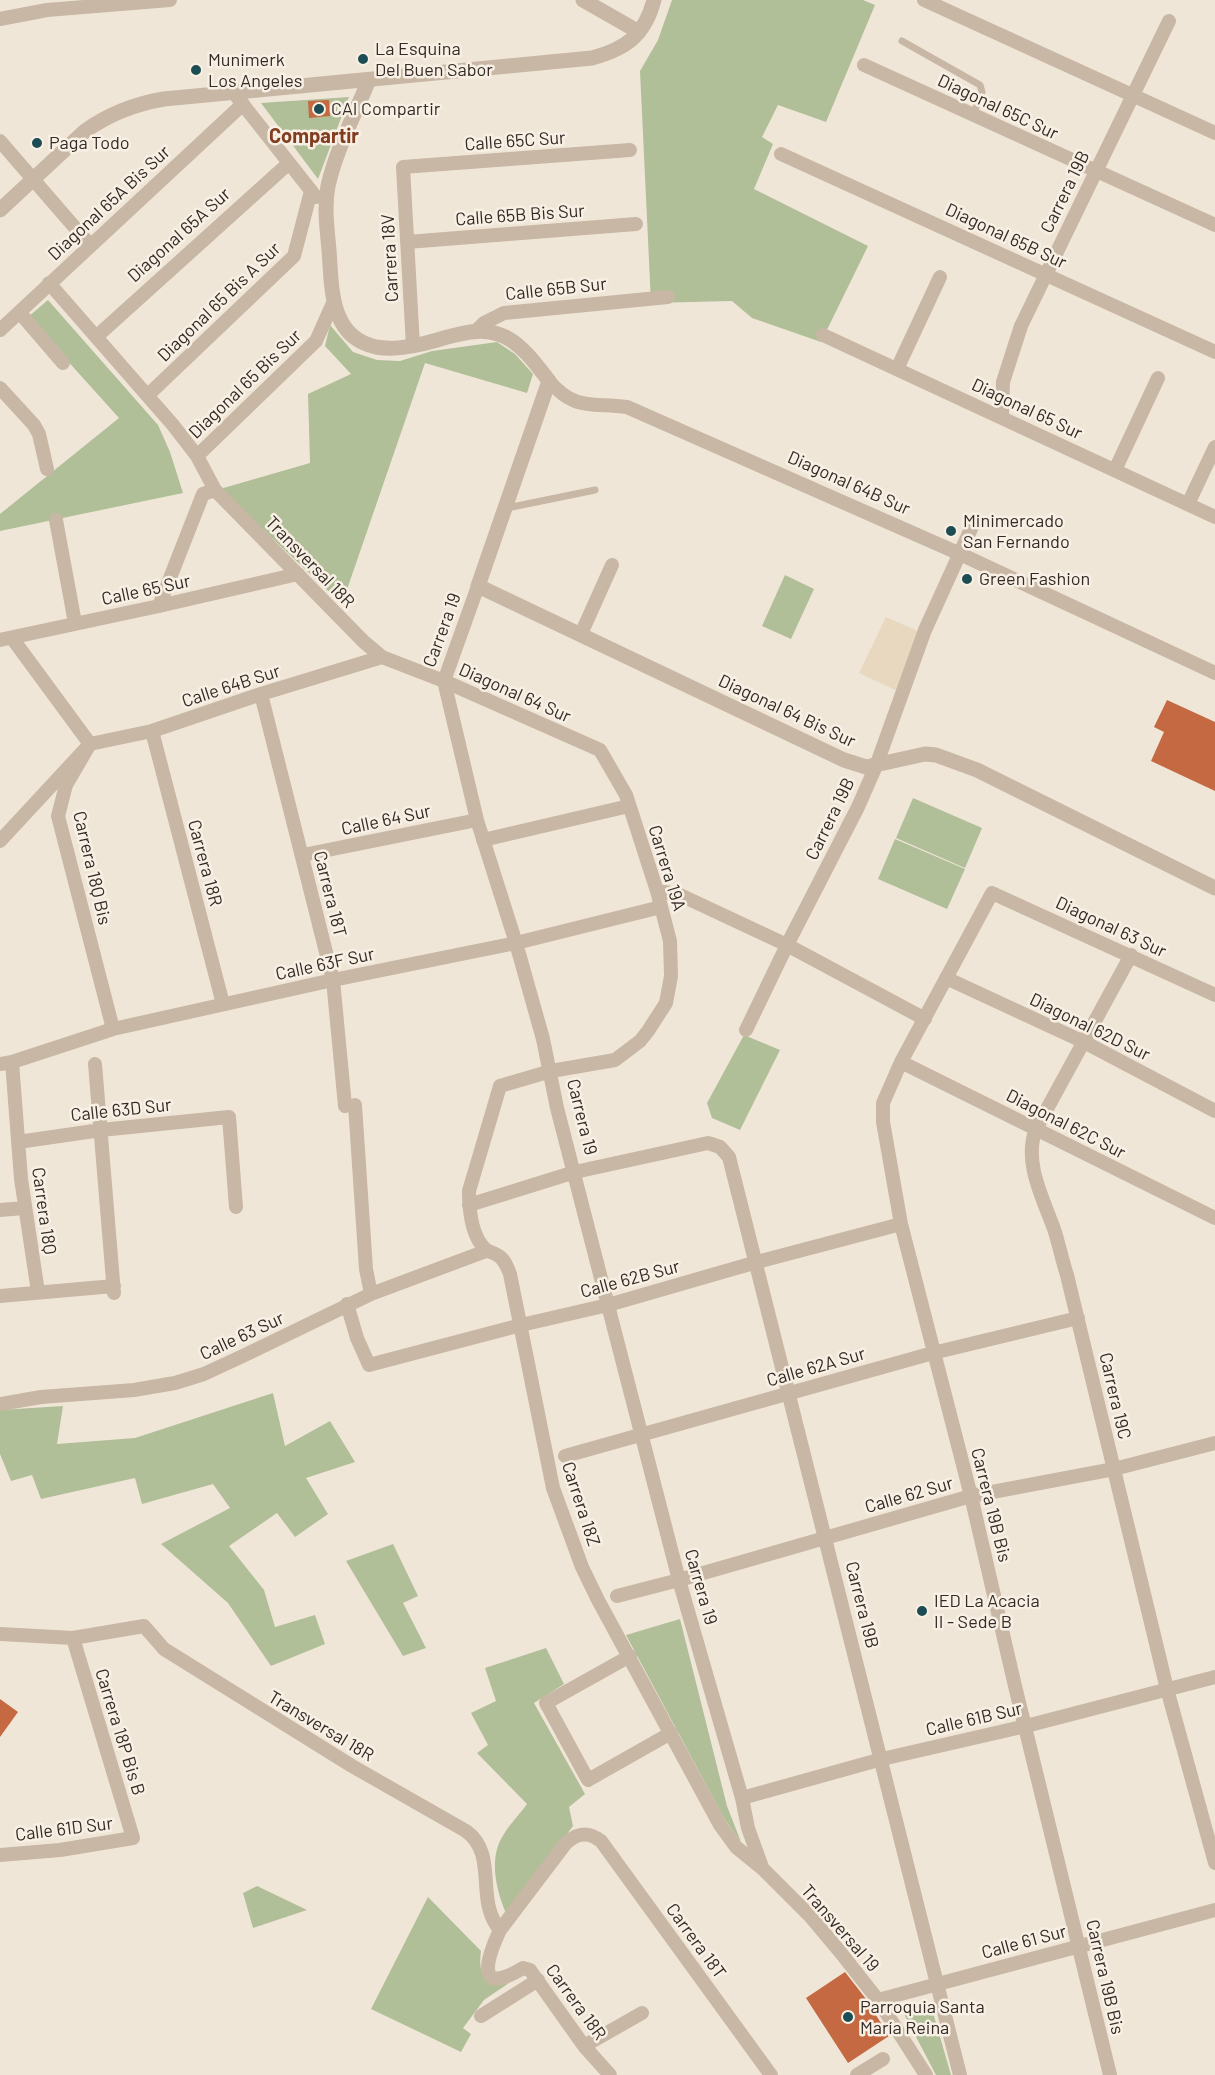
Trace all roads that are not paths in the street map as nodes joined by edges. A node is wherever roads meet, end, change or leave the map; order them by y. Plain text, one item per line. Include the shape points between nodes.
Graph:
1 (170, 0) edge
2 (584, 0) edge
3 (654, 0) edge
4 (924, 0) edge
5 (46, 5) edge
6 (0, 19) edge
7 (1169, 21) dead end
8 (639, 33) junction
9 (902, 41) dead end
10 (864, 66) dead end
11 (369, 80) junction
12 (1132, 96) junction
13 (238, 98) junction
14 (973, 116) junction
15 (1215, 133) edge
16 (0, 141) edge
17 (630, 150) dead end
18 (781, 154) dead end
19 (289, 163) junction
20 (403, 167) joint
21 (1095, 172) junction
22 (33, 179) junction
23 (311, 192) junction
24 (0, 210) edge
25 (326, 210) junction
26 (636, 224) dead end
27 (1215, 225) edge
28 (407, 242) junction
29 (90, 245) junction
30 (1044, 276) junction
31 (940, 277) dead end
32 (49, 283) junction
33 (668, 297) dead end
34 (333, 303) junction
35 (20, 314) junction
36 (0, 330) edge
37 (477, 330) junction
38 (824, 335) dead end
39 (96, 337) junction
40 (412, 346) junction
41 (1215, 352) edge
42 (63, 363) dead end
43 (897, 369) junction
44 (1158, 378) dead end
45 (549, 381) junction
46 (0, 388) edge
47 (148, 395) junction
48 (1002, 418) junction
49 (1215, 447) edge
50 (197, 456) junction
51 (47, 469) dead end
52 (1115, 471) junction
53 (215, 490) junction
54 (596, 490) dead end
55 (1188, 504) junction
56 (504, 508) junction
57 (1215, 517) edge
58 (56, 520) dead end
59 (975, 520) dead end
60 (958, 553) junction
61 (612, 565) dead end
62 (298, 574) junction
63 (478, 586) junction
64 (159, 606) junction
65 (75, 623) junction
66 (581, 634) junction
67 (6, 639) edge
68 (382, 657) junction
69 (1215, 673) edge
70 (444, 681) junction
71 (261, 693) junction
72 (152, 731) junction
73 (90, 744) junction
74 (600, 750) joint
75 (876, 766) junction
76 (629, 806) junction
77 (477, 820) junction
78 (483, 840) junction
79 (0, 841) edge
80 (303, 855) junction
81 (1215, 888) edge
82 (657, 891) junction
83 (992, 893) joint
84 (660, 907) junction
85 (516, 943) junction
86 (787, 945) junction
87 (1131, 956) junction
88 (946, 978) junction
89 (333, 980) junction
90 (1215, 995) edge
91 (223, 1004) junction
92 (925, 1019) junction
93 (113, 1029) junction
94 (746, 1030) dead end
95 (1084, 1042) junction
96 (901, 1062) junction
97 (6, 1063) edge
98 (95, 1064) dead end
99 (550, 1071) junction
100 (1215, 1111) edge
101 (1036, 1129) junction
102 (101, 1130) junction
103 (18, 1142) junction
104 (575, 1172) junction
105 (469, 1205) junction
106 (236, 1206) dead end
107 (24, 1208) junction
108 (0, 1210) edge
109 (1215, 1218) edge
110 (901, 1224) junction
111 (486, 1251) junction
112 (757, 1262) junction
113 (38, 1292) junction
114 (371, 1293) junction
115 (0, 1296) edge
116 (347, 1304) junction
117 (608, 1305) junction
118 (1078, 1318) junction
119 (521, 1325) junction
120 (933, 1353) junction
121 (790, 1393) junction
122 (0, 1404) edge
123 (642, 1436) junction
124 (1215, 1443) edge
125 (565, 1456) dead end
126 (1114, 1469) junction
127 (971, 1496) junction
128 (826, 1537) junction
129 (679, 1580) junction
130 (617, 1596) dead end
131 (0, 1634) edge
132 (73, 1638) junction
133 (630, 1656) junction
134 (1215, 1677) edge
135 (1167, 1689) junction
136 (1026, 1726) junction
137 (671, 1733) junction
138 (882, 1759) junction
139 (742, 1798) junction
140 (133, 1838) joint
141 (0, 1855) edge
142 (1215, 1863) edge
143 (763, 1869) junction
144 (1215, 1910) edge
145 (500, 1930) junction
146 (1080, 1946) junction
147 (538, 1980) junction
148 (936, 1984) junction
149 (878, 2000) junction
150 (642, 2013) dead end
151 (481, 2016) dead end
152 (584, 2046) junction
153 (883, 2059) dead end
154 (610, 2075) edge
155 (771, 2075) edge
156 (857, 2075) edge
157 (926, 2075) edge
158 (960, 2075) edge
159 (1110, 2075) edge

1 - 5 street
2 - 8 street
3 - 8 street
4 - 12 street
5 - 6 street
7 - 12 street, Carrera 19B
8 - 11 street via 620,49 592,58
9 - 14 lane via 980,85 982,92
10 - 14 street, Diagonal 65C Sur
11 - 13 street
11 - 25 street via 334,167
12 - 15 street
12 - 21 street, Carrera 19B
13 - 19 street
13 - 22 street via 164,99 130,107 85,131
13 - 29 street, Diagonal 65A Bis Sur
14 - 21 street, Diagonal 65C Sur
16 - 22 street
17 - 20 street, Calle 65C Sur
18 - 30 street, Diagonal 65B Sur
19 - 23 street
19 - 39 street, Diagonal 65A Sur
20 - 28 street, Carrera 18V
21 - 27 street, Diagonal 65C Sur
21 - 30 street, Carrera 19B
22 - 24 street
22 - 29 street
23 - 25 street
23 - 47 street, Diagonal 65 Bis A Sur via 294,256
25 - 34 street
26 - 28 street, Calle 65B Bis Sur
28 - 40 street, Carrera 18V
29 - 32 street, Diagonal 65A Bis Sur
30 - 41 street, Diagonal 65B Sur
30 - 48 street, Carrera 19B via 1021,326 1003,382
31 - 43 street
32 - 35 street, Diagonal 65A Bis Sur
32 - 39 street, Transversal 18R
33 - 37 street, Calle 65B Sur via 504,313
34 - 40 street, Calle 65B Sur via 342,323 357,340 378,348
34 - 50 street, Diagonal 65 Bis Sur via 316,341
35 - 36 street, Diagonal 65A Bis Sur
35 - 42 street
37 - 40 street, Calle 65B Sur
37 - 45 street, Diagonal 64B Sur via 510,339
38 - 43 street, Diagonal 65 Sur
39 - 47 street, Transversal 18R
43 - 48 street, Diagonal 65 Sur
44 - 52 street
45 - 56 street, Carrera 19
45 - 60 street, Diagonal 64B Sur via 574,401 627,407
46 - 51 street via 34,425
47 - 50 street, Transversal 18R
48 - 52 street, Diagonal 65 Sur
49 - 55 street
50 - 53 street, Transversal 18R
52 - 55 street, Diagonal 65 Sur
53 - 62 street, Transversal 18R
53 - 64 street via 203,494
54 - 56 lane
55 - 57 street, Diagonal 65 Sur
56 - 63 street, Carrera 19
58 - 65 street
59 - 60 street, Carrera 19B
60 - 69 street, Diagonal 64B Sur
60 - 75 street, Carrera 19B via 925,630
61 - 66 street
62 - 64 street, Calle 65 Sur
62 - 68 street, Transversal 18R
63 - 66 street, Diagonal 64 Bis Sur
63 - 70 street, Carrera 19
64 - 65 street, Calle 65 Sur
65 - 67 street, Calle 65 Sur
66 - 75 street, Diagonal 64 Bis Sur via 844,760
67 - 73 street
68 - 70 street, Diagonal 64 Sur
68 - 71 street, Calle 64B Sur
70 - 74 street, Diagonal 64 Sur
70 - 77 street, Carrera 19
71 - 72 street, Calle 64B Sur
71 - 80 street, Carrera 18T
72 - 73 street, Calle 64B Sur
72 - 91 street, Carrera 18R
73 - 79 street
73 - 93 street, Carrera 18Q Bis via 66,785 58,816
74 - 76 street, Carrera 19A
75 - 81 street, Diagonal 64 Bis Sur via 926,754 946,757
75 - 86 street, Carrera 19B
76 - 78 street
76 - 82 street, Carrera 19A
77 - 78 street, Carrera 19
77 - 80 street, Calle 64 Sur
78 - 85 street, Carrera 19
80 - 89 street, Carrera 18T
82 - 84 street, Carrera 19A
82 - 86 street via 678,894
83 - 87 street, Diagonal 63 Sur
83 - 88 street, Carrera 19B Bis
84 - 85 street, Calle 63F Sur
84 - 99 street, Carrera 19A via 670,941 671,976 666,1003 652,1026 615,1060
85 - 89 street, Calle 63F Sur
85 - 99 street, Carrera 19
86 - 92 street
86 - 94 street, Carrera 19B
87 - 90 street, Diagonal 63 Sur
87 - 95 street, Carrera 19C
88 - 92 street, Carrera 19B Bis
88 - 95 street, Diagonal 62D Sur
89 - 91 street, Calle 63F Sur
89 - 114 street, Carrera 18T
91 - 93 street, Calle 63F Sur
92 - 96 street, Carrera 19B Bis
93 - 97 street, Calle 63F Sur
95 - 100 street, Diagonal 62D Sur
95 - 101 street, Carrera 19C
96 - 101 street, Diagonal 62C Sur
96 - 110 street, Carrera 19B Bis via 883,1103 891,1178
97 - 103 street, Carrera 18Q
98 - 102 street
99 - 104 street, Carrera 19
99 - 105 street, Carrera 18Z via 500,1086 475,1167
101 - 109 street, Diagonal 62C Sur
101 - 118 street, Carrera 19C via 1036,1178
102 - 103 street, Calle 63D Sur
102 - 106 street, Calle 63D Sur via 229,1117
102 - 113 street via 114,1290
103 - 107 street, Carrera 18Q
104 - 105 street
104 - 112 street, Carrera 19B via 715,1144 729,1157
104 - 117 street, Carrera 19
105 - 111 street, Carrera 18Z via 478,1240
107 - 108 street
107 - 113 street, Carrera 18Q
110 - 112 street, Calle 62B Sur
110 - 120 street, Carrera 19B Bis
111 - 114 street, Calle 63 Sur
111 - 119 street, Carrera 18Z via 505,1262
112 - 117 street, Calle 62B Sur
112 - 121 street, Carrera 19B
113 - 115 street
114 - 116 street, Calle 63 Sur
116 - 119 street, Calle 62B Sur via 369,1365
116 - 122 street, Calle 63 Sur via 248,1354 175,1383
117 - 119 street, Calle 62B Sur
117 - 123 street, Carrera 19
118 - 120 street, Calle 62A Sur
118 - 126 street, Carrera 19C
119 - 133 street, Carrera 18Z via 553,1488 593,1590
120 - 121 street, Calle 62A Sur
120 - 127 street, Carrera 19B Bis
121 - 123 street, Calle 62A Sur
121 - 128 street, Carrera 19B
123 - 125 street, Calle 62A Sur
123 - 129 street, Carrera 19
124 - 126 street, Calle 62 Sur
126 - 127 street, Calle 62 Sur
126 - 135 street, Carrera 19C
127 - 128 street, Calle 62 Sur
127 - 136 street, Carrera 19B Bis
128 - 129 street, Calle 62 Sur
128 - 138 street, Carrera 19B
129 - 130 street, Calle 62 Sur
129 - 139 street, Carrera 19
131 - 132 street
132 - 140 street, Carrera 18P Bis B
132 - 145 street, Transversal 18R via 144,1626 164,1649 352,1766 463,1829 474,1837 482,1851 486,1902
133 - 137 street, Carrera 18Z
133 - 137 street via 546,1703 588,1780
134 - 135 street, Calle 61B Sur
135 - 136 street, Calle 61B Sur
135 - 142 street, Carrera 19C
136 - 138 street, Calle 61B Sur
136 - 146 street, Carrera 19B Bis
137 - 143 street, Carrera 18Z via 720,1825 736,1847
138 - 139 street, Calle 61B Sur
138 - 148 street, Carrera 19B
139 - 143 street, Carrera 19
140 - 141 street, Calle 61D Sur
143 - 149 street, Transversal 19 via 810,1916
144 - 146 street, Calle 61 Sur
145 - 147 street, Carrera 18R via 487,1971 496,1979 523,1968
145 - 155 street, Carrera 18T via 573,1836 587,1834 601,1841
146 - 148 street, Calle 61 Sur
146 - 159 street, Carrera 19B Bis
147 - 151 street
147 - 152 street, Carrera 18R
148 - 149 street, Calle 61 Sur
148 - 158 street, Carrera 19B
149 - 157 street, Transversal 19
150 - 152 street
152 - 154 street, Carrera 18R
153 - 156 street

